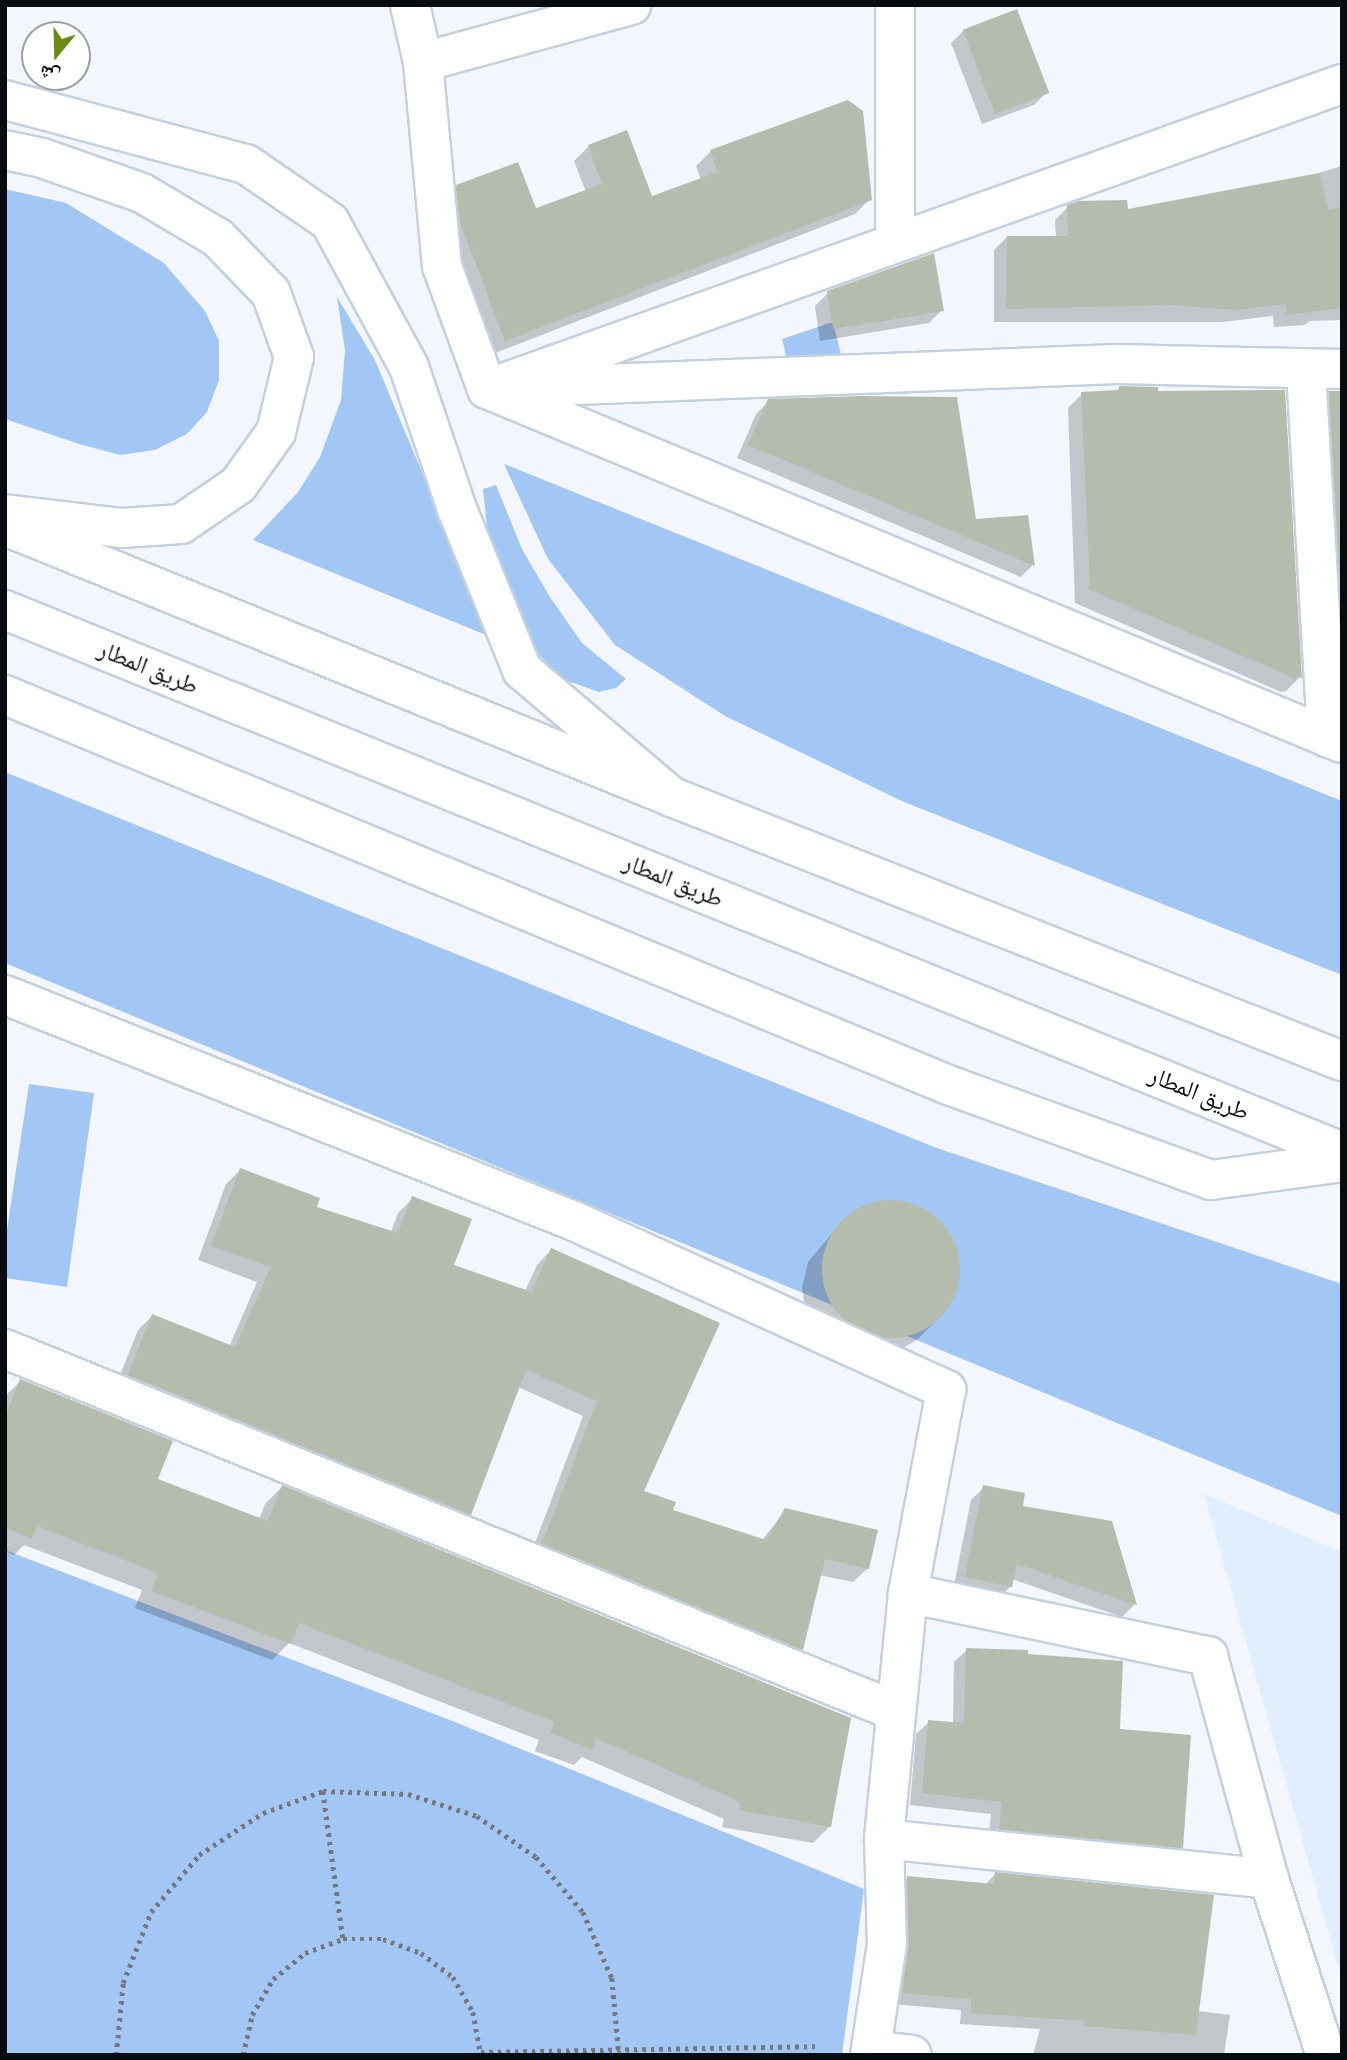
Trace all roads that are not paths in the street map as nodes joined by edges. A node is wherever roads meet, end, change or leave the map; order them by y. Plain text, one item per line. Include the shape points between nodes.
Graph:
1 (410, 5) edge
2 (632, 5) edge
3 (895, 5) edge
4 (423, 62) junction
5 (1342, 84) edge
6 (5, 100) edge
7 (5, 150) edge
8 (895, 243) junction
9 (1324, 369) edge
10 (487, 388) junction
11 (5, 514) edge
12 (5, 526) edge
13 (5, 610) edge
14 (5, 695) edge
15 (1334, 740) edge
16 (671, 797) junction
17 (5, 995) edge
18 (1342, 1061) edge
19 (1342, 1152) edge
20 (1342, 1162) edge
21 (5, 1349) edge
22 (908, 1592) junction
23 (895, 1711) junction
24 (884, 1839) junction
25 (1269, 1879) junction
26 (871, 2052) edge
27 (912, 2055) edge
28 (1326, 2055) edge

1 - 4 main road
2 - 4 main road
3 - 8 main road
4 - 10 main road via 442,266
5 - 8 main road
6 - 16 main road via 246,164 330,222 409,367 457,509 522,670
7 - 11 main road via 142,193 219,238 271,293 294,357 276,432 238,485 180,524 122,528
8 - 10 main road
9 - 10 main road via 1117,365
9 - 15 main road
10 - 15 main road
12 - 16 main road
13 - 19 main road, طريق المطار
14 - 20 main road via 951,1086 1211,1180
16 - 18 main road
17 - 22 main road via 574,1221 946,1390
21 - 23 main road
22 - 23 main road
22 - 25 main road via 1208,1656
23 - 24 main road
24 - 25 main road
24 - 26 main road via 887,1944
25 - 28 main road
26 - 27 main road

